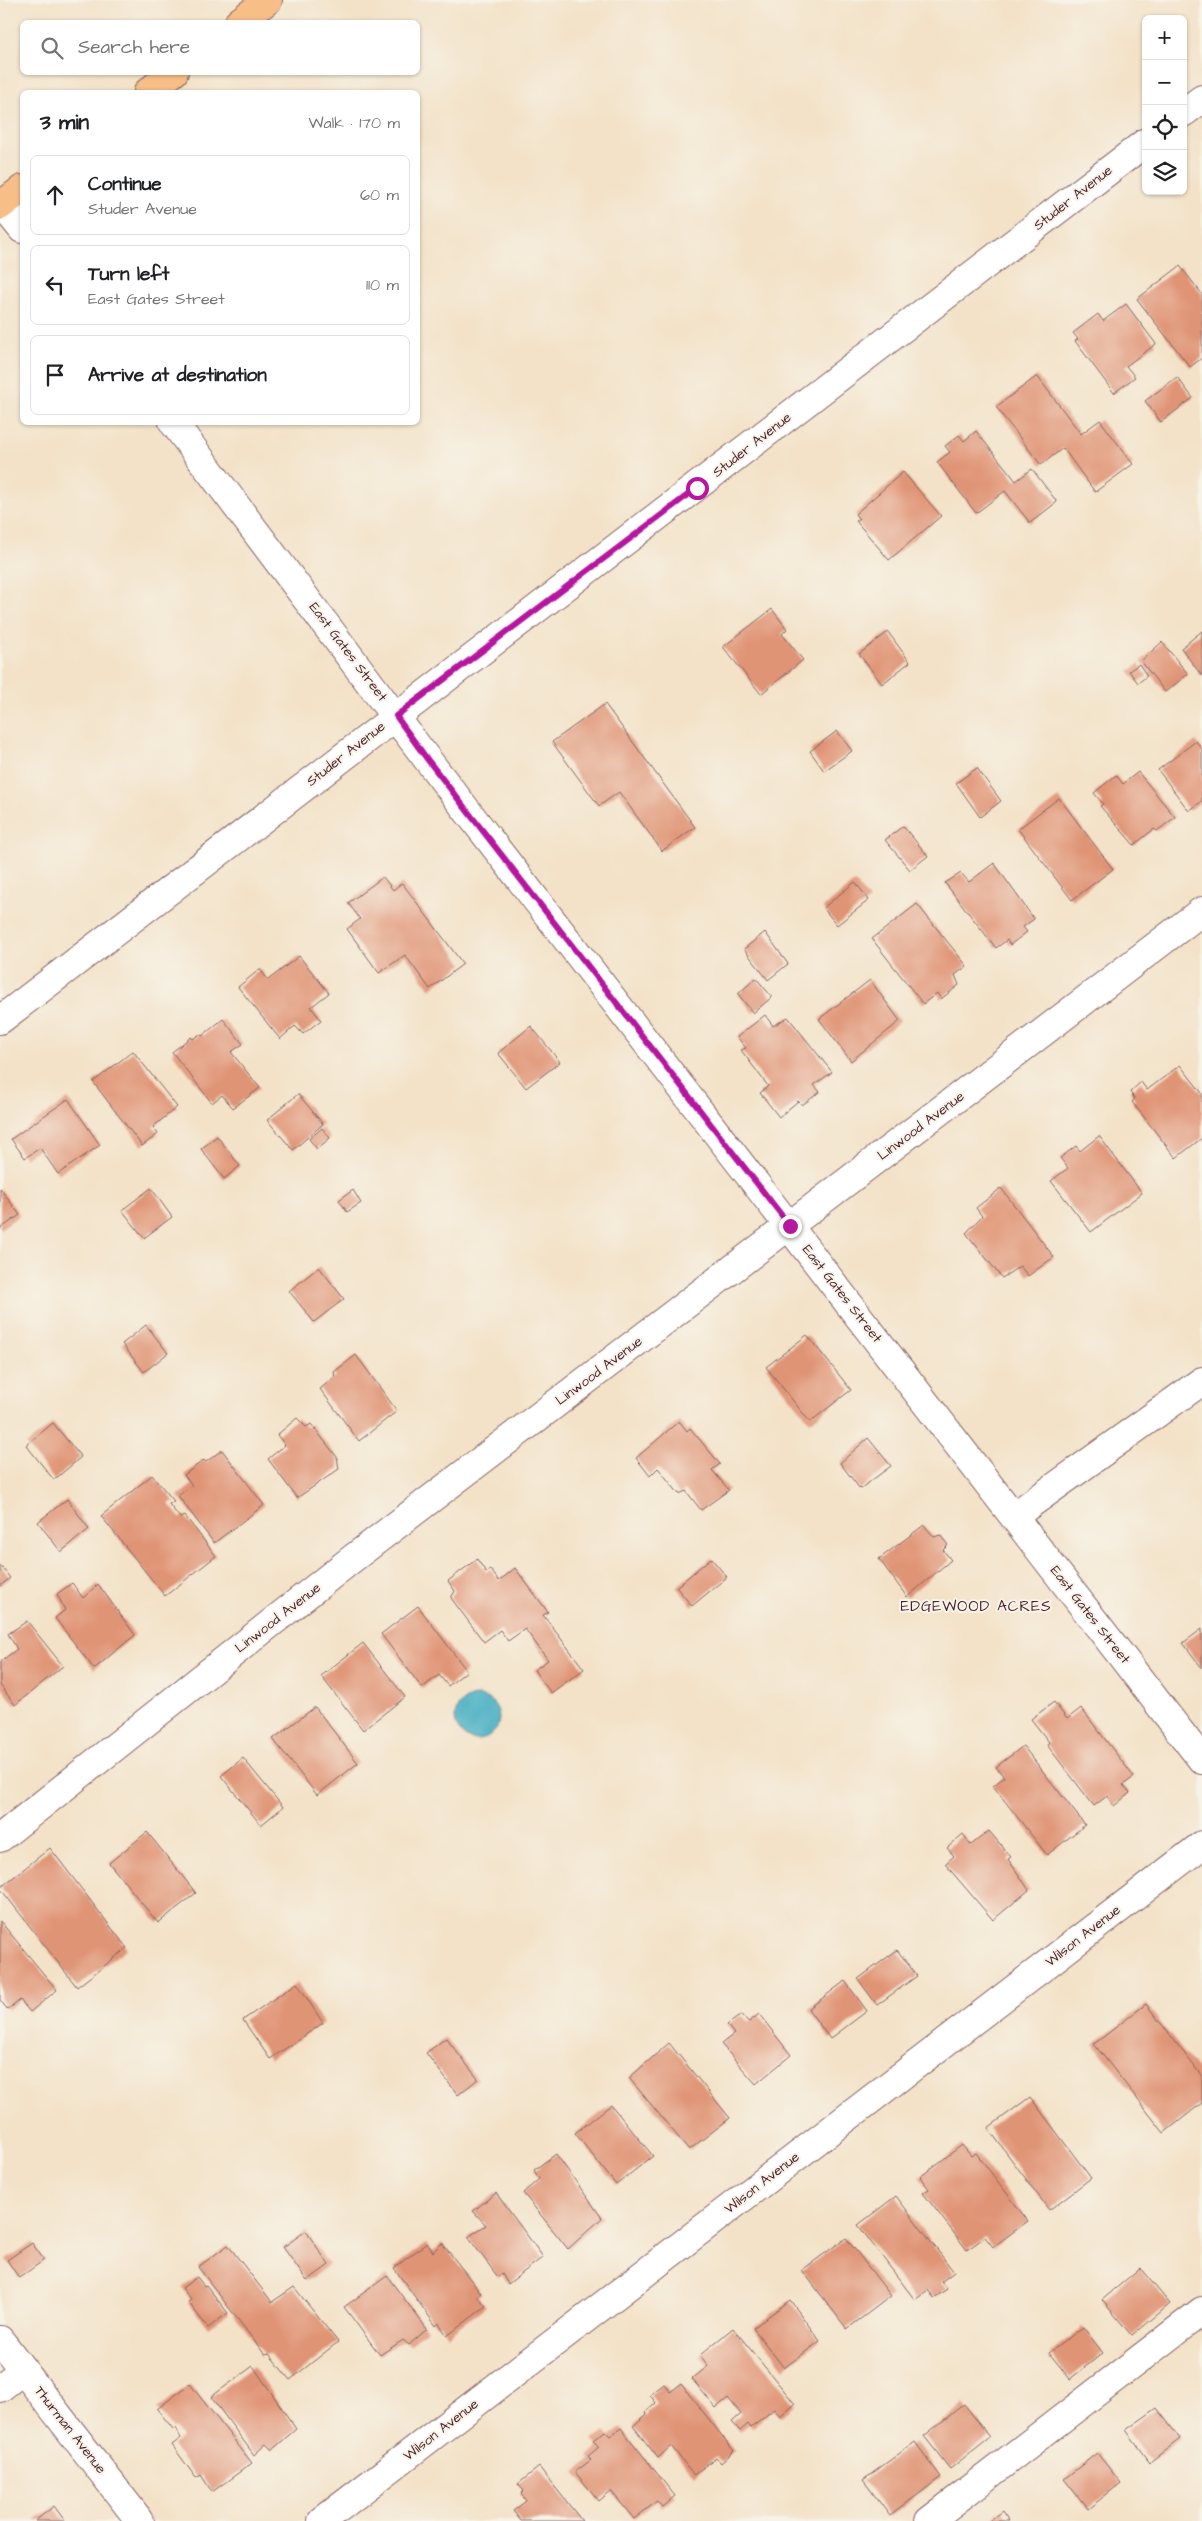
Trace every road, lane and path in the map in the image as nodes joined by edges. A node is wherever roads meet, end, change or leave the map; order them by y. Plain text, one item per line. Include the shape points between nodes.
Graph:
1 (268, 0) edge
2 (242, 20) edge
3 (170, 75) edge
4 (151, 90) edge
5 (1202, 99) edge
6 (1187, 110) edge
7 (1142, 145) edge
8 (6, 200) edge
9 (20, 225) edge
10 (175, 425) edge
11 (396, 716) junction
12 (1202, 911) edge
13 (0, 1020) edge
14 (790, 1226) junction
15 (1202, 1380) edge
16 (1014, 1516) junction
17 (1202, 1760) edge
18 (0, 1838) edge
19 (1202, 1845) edge
20 (1202, 2311) edge
21 (0, 2340) edge
22 (23, 2370) junction
23 (0, 2388) edge
24 (140, 2521) edge
25 (322, 2521) edge
26 (929, 2521) edge

1 - 2 main road
3 - 4 main road
5 - 6 street
7 - 11 street, Studer Avenue
8 - 9 street
10 - 11 street, East Gates Street
11 - 13 street, Studer Avenue
11 - 14 street, East Gates Street
12 - 14 street, Linwood Avenue
14 - 16 street, East Gates Street
14 - 18 street, Linwood Avenue via 352,1559
15 - 16 street
16 - 17 street, East Gates Street
19 - 25 street, Wilson Avenue
20 - 26 street
21 - 22 street, Thurman Avenue
22 - 23 street
22 - 24 street, Thurman Avenue

